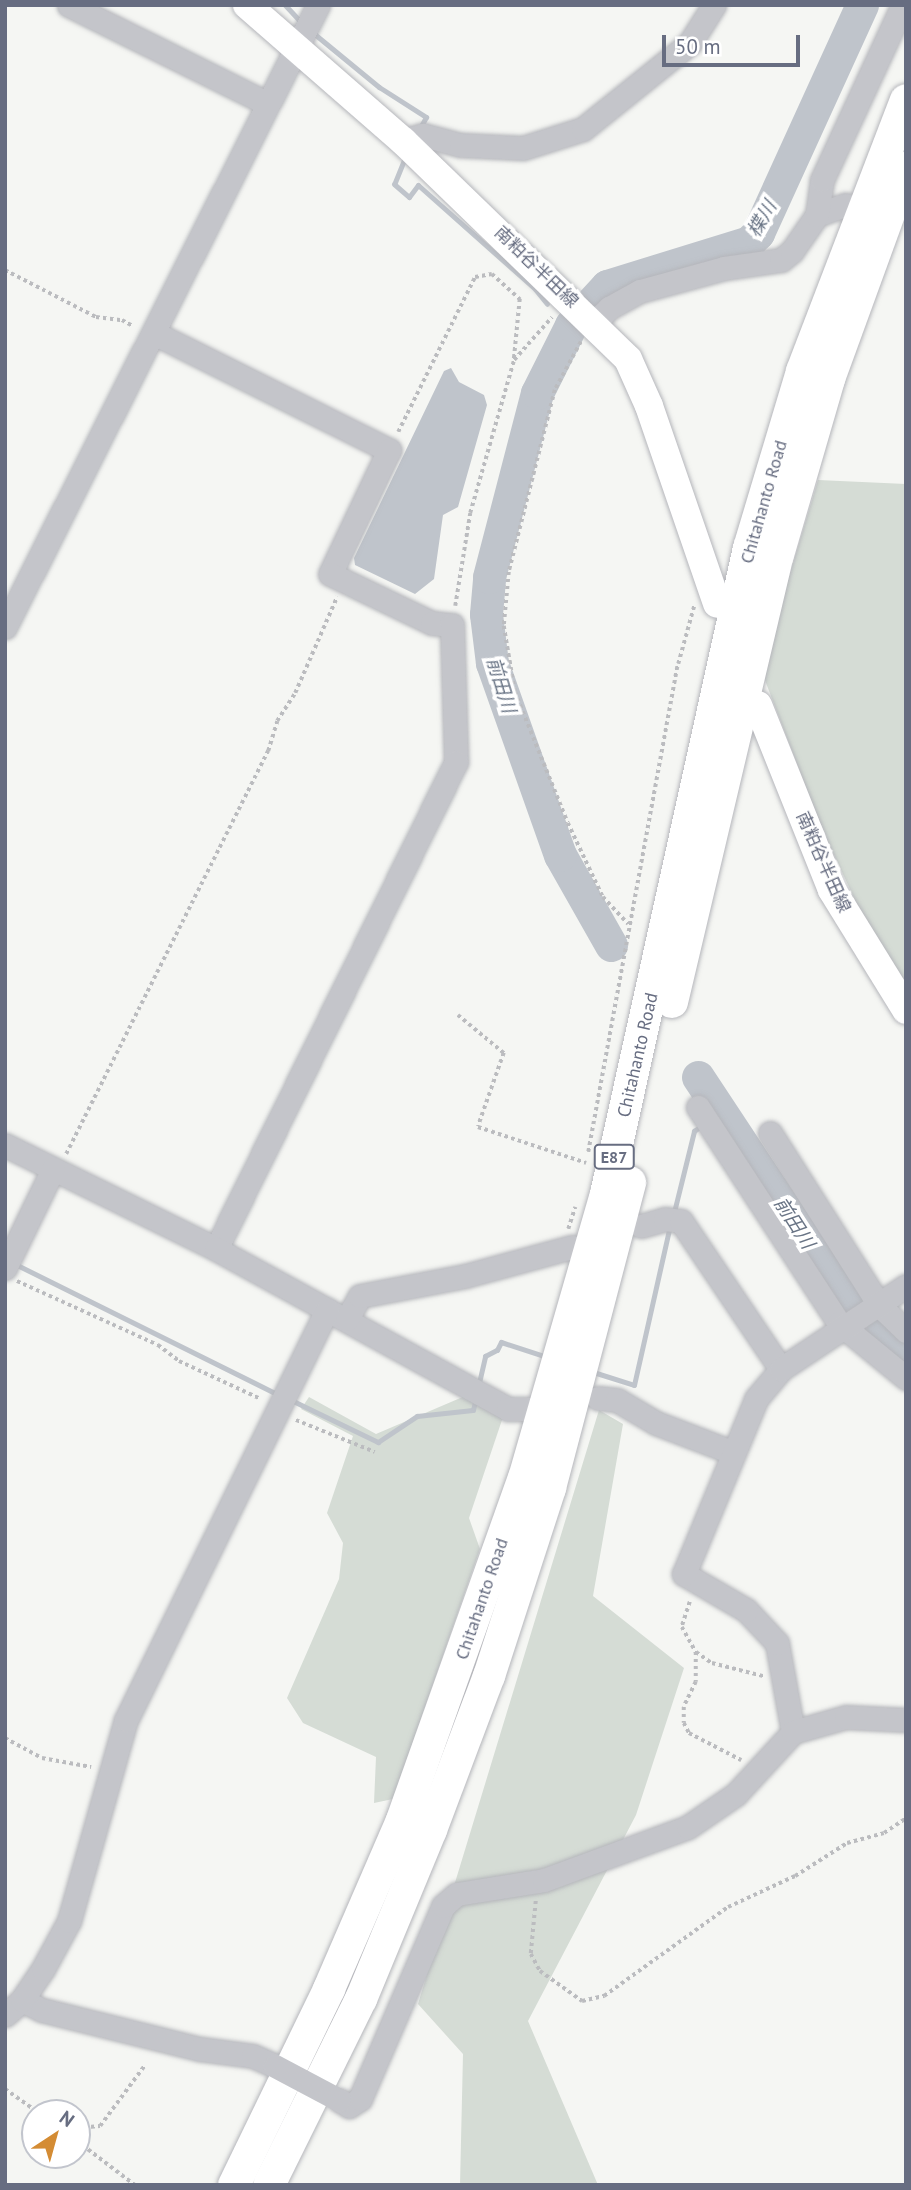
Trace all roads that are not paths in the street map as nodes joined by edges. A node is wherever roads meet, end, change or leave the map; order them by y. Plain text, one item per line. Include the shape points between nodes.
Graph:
1 (68, 5) edge
2 (247, 5) edge
3 (318, 5) edge
4 (714, 5) edge
5 (903, 5) edge
6 (293, 50) junction
7 (906, 100) edge
8 (266, 103) junction
9 (403, 141) junction
10 (906, 168) edge
11 (845, 205) dead end
12 (817, 215) junction
13 (581, 310) junction
14 (152, 335) junction
15 (12, 595) edge
16 (713, 595) road end
17 (5, 627) edge
18 (758, 705) dead end
19 (906, 1010) edge
20 (698, 1107) dead end
21 (770, 1133) dead end
22 (5, 1145) edge
23 (55, 1170) junction
24 (641, 1226) dead end
25 (567, 1248) road end
26 (216, 1249) junction
27 (5, 1268) edge
28 (906, 1286) edge
29 (880, 1306) junction
30 (337, 1314) junction
31 (846, 1328) junction
32 (906, 1331) edge
33 (781, 1369) junction
34 (906, 1378) edge
35 (598, 1398) dead end
36 (529, 1409) dead end
37 (732, 1452) junction
38 (906, 1720) edge
39 (793, 1732) junction
40 (14, 2008) edge
41 (234, 2185) edge
42 (270, 2185) edge

1 - 8 street
2 - 6 main road, 南粕谷半田線
3 - 6 street
4 - 9 street via 690,43 583,129 523,148 461,145 423,135
5 - 12 street via 822,180
6 - 8 street
6 - 9 main road, 南粕谷半田線
7 - 41 highway, Chitahanto Road / E87 via 802,371 749,548 606,1194 524,1478 402,1820 329,1989
8 - 14 street
9 - 13 main road, 南粕谷半田線
10 - 42 highway, Chitahanto Road / E87 via 829,379 778,555 620,1225 550,1488 489,1676 432,1830 361,1999
11 - 12 street
12 - 13 street via 781,260 724,268 640,291 609,308
13 - 16 main road, 南粕谷半田線 via 628,359 649,406
14 - 15 street
14 - 26 street via 389,450 330,574 432,622 452,625 456,762
15 - 17 street
18 - 19 main road, 南粕谷半田線 via 832,890
20 - 31 street
21 - 29 street
22 - 23 street
23 - 26 street
23 - 27 street
24 - 33 street via 665,1219 681,1221
25 - 30 street via 466,1276 360,1296
26 - 30 street
28 - 29 street
29 - 31 street
29 - 32 street
30 - 36 street via 508,1409
30 - 40 street via 278,1410 126,1720 69,1921
31 - 33 street
31 - 34 street
33 - 37 street via 756,1399
35 - 37 street via 617,1399 656,1423
37 - 39 street via 684,1574 746,1610 777,1643
38 - 39 street via 846,1717
39 - 40 street, bridge via 736,1794 688,1827 544,1880 457,1894 443,1906 360,2099 349,2106 253,2056 200,2049 42,2010

